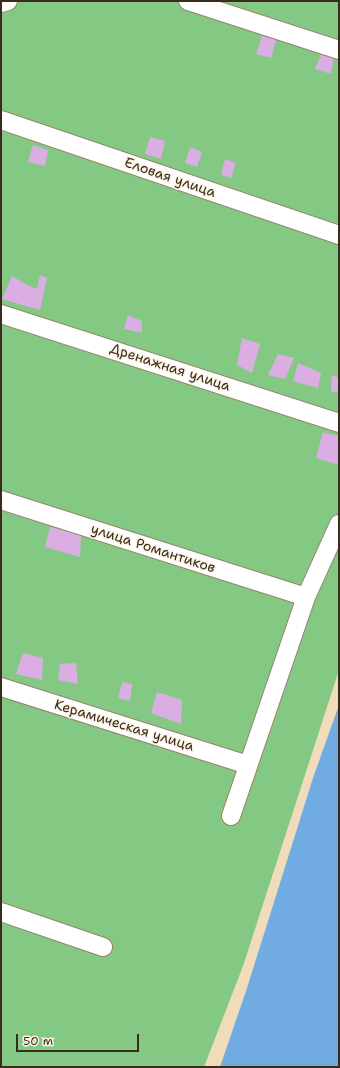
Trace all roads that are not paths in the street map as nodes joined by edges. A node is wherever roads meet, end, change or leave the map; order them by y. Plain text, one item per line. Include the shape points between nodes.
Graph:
1 (8, 1) edge
2 (188, 1) edge
3 (1, 3) edge
4 (339, 50) edge
5 (1, 120) edge
6 (339, 235) edge
7 (1, 314) edge
8 (339, 423) edge
9 (1, 500) edge
10 (339, 524) edge
11 (306, 597) junction
12 (1, 687) edge
13 (248, 765) junction
14 (231, 816) dead end
15 (1, 912) edge
16 (103, 947) dead end

1 - 3 street
2 - 4 street
5 - 6 street, Еловая улица
7 - 8 street, Дренажная улица
9 - 11 street, улица Романтиков
10 - 11 street
11 - 13 street
12 - 13 street, Керамическая улица
13 - 14 street
15 - 16 street

